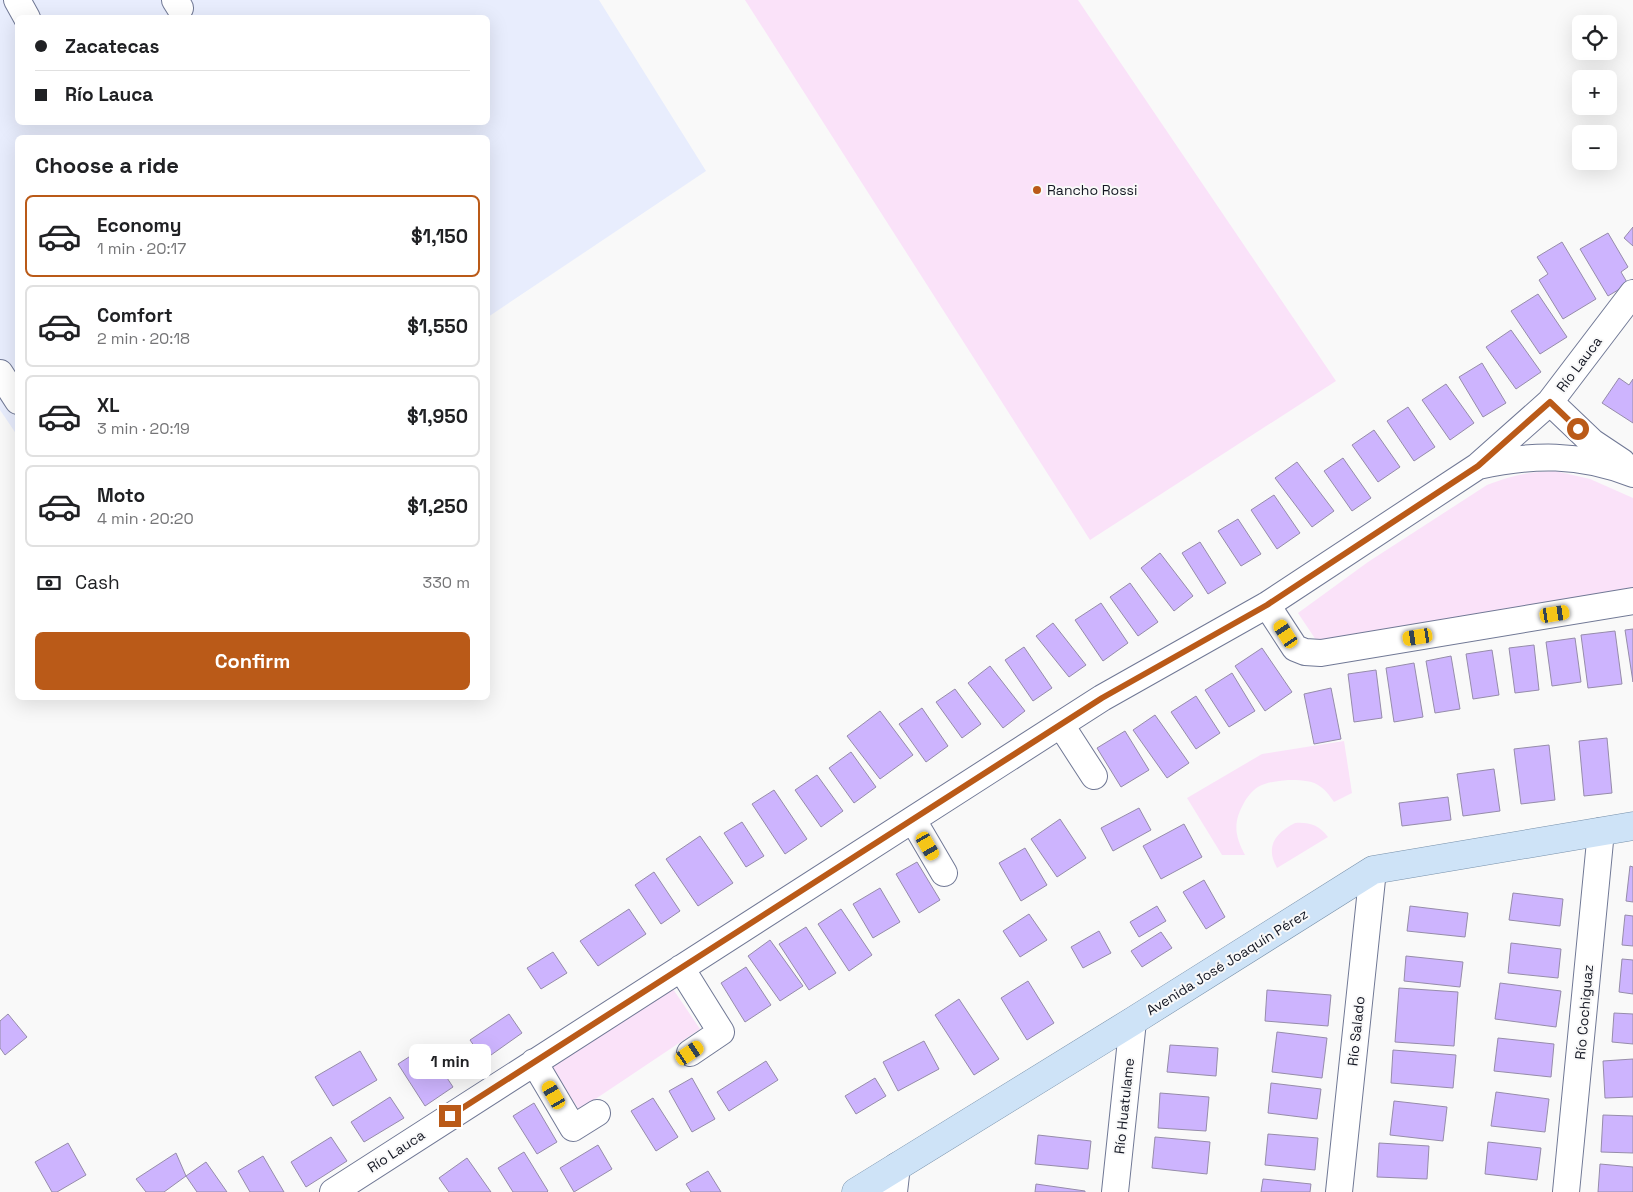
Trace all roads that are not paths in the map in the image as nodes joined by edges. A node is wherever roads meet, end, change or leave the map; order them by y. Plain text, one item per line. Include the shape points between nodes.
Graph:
1 (17, 0) edge
2 (25, 15) edge
3 (1633, 293) edge
4 (0, 373) edge
5 (15, 396) edge
6 (1550, 402) junction
7 (1478, 466) junction
8 (1633, 470) edge
9 (1633, 474) edge
10 (1633, 601) edge
11 (1267, 605) junction
12 (1061, 725) junction
13 (1094, 776) dead end
14 (913, 820) junction
15 (1633, 826) edge
16 (1601, 832) junction
17 (1373, 870) junction
18 (944, 873) dead end
19 (681, 968) junction
20 (1133, 1021) junction
21 (690, 1053) dead end
22 (534, 1062) junction
23 (597, 1113) dead end
24 (896, 1179) edge
25 (333, 1192) edge
26 (856, 1192) edge
27 (1115, 1192) edge
28 (1339, 1192) edge
29 (1566, 1192) edge

1 - 2 street
3 - 6 street, Río Lauca
4 - 5 street
6 - 7 street, Río Lauca
6 - 8 street via 1592,442
7 - 9 street via 1539,456 1597,462
7 - 11 street, Río Lauca
10 - 11 street via 1321,653 1295,648
11 - 12 street, Río Lauca via 1102,698
12 - 13 street
12 - 14 street, Río Lauca
14 - 18 street
14 - 19 street, Río Lauca
15 - 16 main road, Avenida José Joaquín Pérez
16 - 17 main road, Avenida José Joaquín Pérez
16 - 29 street, Río Cochiguaz
17 - 20 main road, Avenida José Joaquín Pérez
17 - 28 street, Río Salado
19 - 21 street via 721,1032
19 - 22 street, Río Lauca
20 - 24 main road, Avenida José Joaquín Pérez
20 - 27 street, Río Huatulame
22 - 23 street via 573,1128
22 - 25 street, Río Lauca
24 - 26 main road, Avenida José Joaquín Pérez

